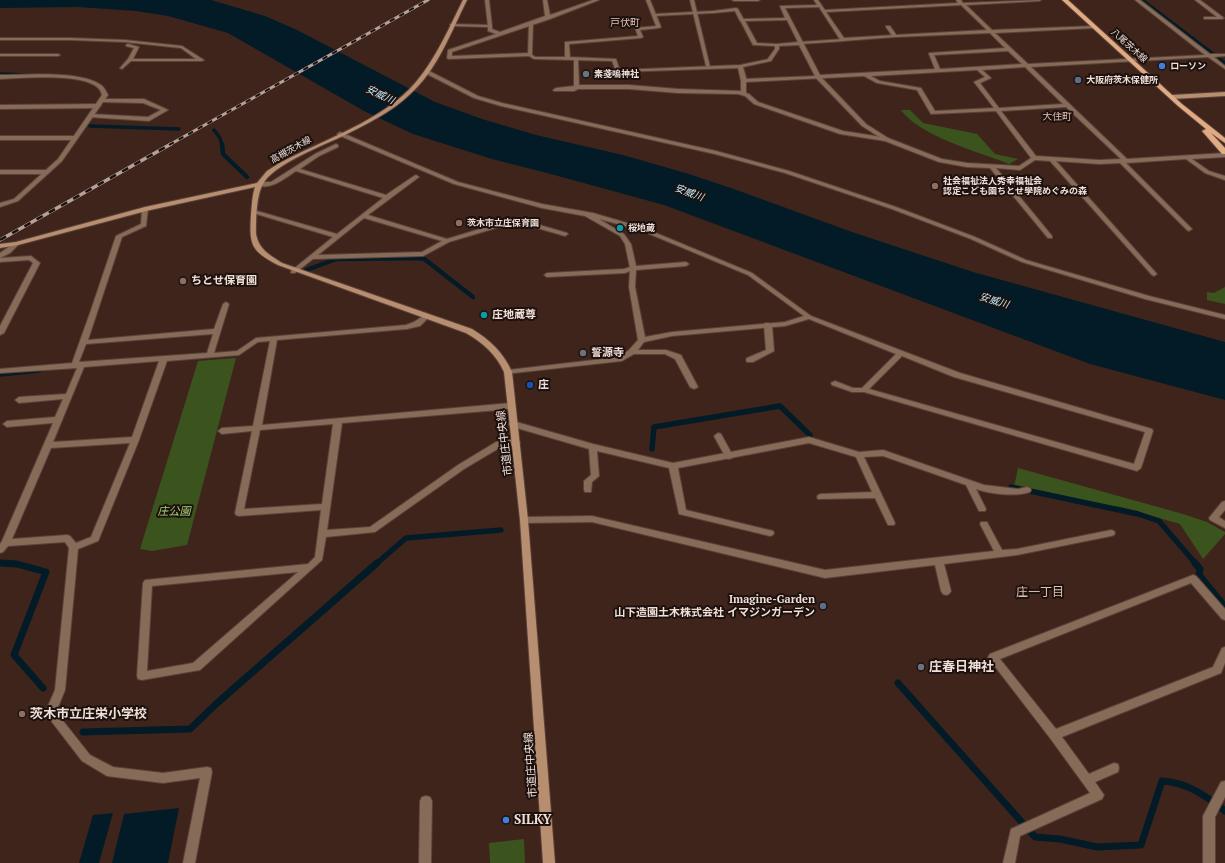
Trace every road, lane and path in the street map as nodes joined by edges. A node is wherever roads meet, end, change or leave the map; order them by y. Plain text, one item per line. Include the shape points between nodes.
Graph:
1 (465, 0) edge
2 (487, 0) edge
3 (545, 0) edge
4 (597, 0) edge
5 (648, 0) edge
6 (692, 0) edge
7 (734, 0) edge
8 (758, 0) edge
9 (816, 0) edge
10 (958, 0) edge
11 (1039, 0) edge
12 (1065, 0) edge
13 (1137, 0) edge
14 (1197, 0) edge
15 (962, 4) junction
16 (822, 8) junction
17 (695, 13) junction
18 (654, 15) junction
19 (548, 18) junction
20 (1206, 18) dead end
21 (1223, 18) edge
22 (788, 19) junction
23 (742, 20) junction
24 (531, 23) junction
25 (452, 25) junction
26 (490, 26) junction
27 (888, 27) dead end
28 (1095, 27) junction
29 (991, 32) junction
30 (499, 33) junction
31 (895, 36) junction
32 (100, 39) junction
33 (0, 40) edge
34 (843, 40) junction
35 (800, 43) junction
36 (777, 45) junction
37 (1009, 49) junction
38 (530, 54) junction
39 (58, 55) dead end
40 (1225, 55) edge
41 (0, 56) edge
42 (1208, 56) junction
43 (568, 59) junction
44 (576, 59) junction
45 (130, 60) junction
46 (1131, 60) junction
47 (708, 66) junction
48 (740, 66) junction
49 (1026, 67) junction
50 (122, 68) dead end
51 (1225, 68) edge
52 (979, 69) junction
53 (938, 71) junction
54 (427, 72) junction
55 (866, 75) junction
56 (0, 77) edge
57 (818, 77) junction
58 (744, 81) junction
59 (577, 87) junction
60 (556, 90) dead end
61 (743, 93) junction
62 (1224, 94) edge
63 (1172, 97) junction
64 (102, 100) junction
65 (1068, 105) junction
66 (1180, 105) junction
67 (98, 106) junction
68 (0, 107) edge
69 (996, 109) junction
70 (91, 116) junction
71 (340, 134) junction
72 (0, 138) edge
73 (75, 138) junction
74 (886, 139) junction
75 (1225, 141) edge
76 (336, 146) dead end
77 (1225, 152) edge
78 (1225, 155) edge
79 (1034, 158) junction
80 (1188, 158) junction
81 (1053, 161) junction
82 (1124, 161) junction
83 (992, 166) junction
84 (295, 169) junction
85 (0, 172) edge
86 (47, 172) junction
87 (416, 177) dead end
88 (1225, 178) edge
89 (259, 184) junction
90 (387, 197) junction
91 (0, 205) edge
92 (145, 209) junction
93 (255, 212) junction
94 (587, 214) junction
95 (364, 216) junction
96 (1189, 229) dead end
97 (566, 234) dead end
98 (336, 236) junction
99 (1050, 237) dead end
100 (447, 241) junction
101 (16, 244) junction
102 (0, 246) edge
103 (0, 256) edge
104 (313, 257) junction
105 (0, 260) edge
106 (686, 264) dead end
107 (633, 268) junction
108 (294, 271) junction
109 (1154, 274) dead end
110 (547, 275) dead end
111 (226, 304) dead end
112 (426, 316) junction
113 (808, 317) junction
114 (1225, 317) edge
115 (768, 326) junction
116 (217, 331) junction
117 (0, 334) edge
118 (274, 338) junction
119 (642, 340) junction
120 (84, 342) junction
121 (632, 352) junction
122 (210, 354) junction
123 (900, 354) junction
124 (164, 358) junction
125 (750, 360) dead end
126 (78, 364) junction
127 (0, 371) edge
128 (508, 372) junction
129 (835, 383) dead end
130 (694, 387) dead end
131 (864, 390) junction
132 (68, 396) junction
133 (20, 400) dead end
134 (512, 406) junction
135 (57, 420) junction
136 (338, 420) junction
137 (7, 424) dead end
138 (513, 424) junction
139 (257, 427) junction
140 (222, 431) dead end
141 (718, 436) dead end
142 (135, 440) junction
143 (516, 442) junction
144 (47, 445) junction
145 (593, 447) junction
146 (858, 455) junction
147 (729, 456) junction
148 (673, 466) junction
149 (969, 482) junction
150 (588, 490) dead end
151 (1027, 490) dead end
152 (877, 495) junction
153 (821, 497) dead end
154 (1225, 504) edge
155 (325, 507) junction
156 (982, 509) dead end
157 (524, 520) junction
158 (891, 523) dead end
159 (984, 524) dead end
160 (1225, 525) edge
161 (770, 533) dead end
162 (1111, 533) dead end
163 (322, 534) junction
164 (3, 546) edge
165 (74, 546) junction
166 (999, 553) junction
167 (939, 560) junction
168 (310, 568) junction
169 (946, 591) dead end
170 (1225, 616) edge
171 (1225, 652) edge
172 (1054, 735) junction
173 (1114, 768) dead end
174 (1087, 780) junction
175 (1225, 786) edge
176 (426, 801) dead end
177 (189, 863) edge
178 (425, 863) edge
179 (549, 863) edge
180 (1009, 863) edge
181 (1209, 863) edge

1 - 25 street, 高槻茨木線
2 - 26 street
3 - 19 street
4 - 19 street
5 - 18 street
6 - 17 street
7 - 8 street
9 - 16 street
10 - 15 street
11 - 15 street
12 - 28 main road, 八尾茨木線
13 - 42 street
14 - 21 street
15 - 16 street
15 - 29 street
16 - 22 street via 782,7
16 - 34 street
17 - 18 street
17 - 23 street via 736,9
17 - 47 street
18 - 43 street via 659,27 637,29 641,37 567,43
19 - 24 street
20 - 21 street
22 - 23 street
22 - 35 street
23 - 36 street via 755,44
24 - 30 street
24 - 38 street
25 - 26 street
25 - 54 street, 高槻茨木線
26 - 30 street via 490,30
27 - 31 street
28 - 29 street
28 - 46 main road, 八尾茨木線
29 - 31 street
29 - 37 street
30 - 38 street via 450,50 449,58
31 - 34 street
32 - 33 street
32 - 45 street via 137,47
32 - 45 street via 182,47 202,60
34 - 35 street
35 - 36 street
35 - 57 street
36 - 48 street via 769,60
37 - 49 street
37 - 53 street via 931,54
38 - 43 street via 534,58
39 - 41 street
40 - 42 street
42 - 46 street
42 - 51 street
43 - 44 street
44 - 47 street via 614,60 618,71
44 - 59 street
45 - 50 street
46 - 49 street
46 - 63 main road, 八尾茨木線
47 - 48 street
48 - 58 street
49 - 52 street
49 - 65 street
52 - 53 street
52 - 69 street via 988,78 977,82
53 - 55 street
54 - 71 street, 高槻茨木線 via 408,94 384,111
54 - 114 street via 476,97 501,104 716,153 787,172 894,208 973,238 1024,261 1147,298
55 - 57 street
55 - 69 street via 879,82 919,89 934,112
56 - 64 street via 56,77 84,81 97,84 102,89 105,95
57 - 58 street
57 - 74 street via 864,125
58 - 61 street
59 - 60 street
59 - 61 street
61 - 74 street via 756,103 842,133
62 - 63 street
63 - 66 main road, 八尾茨木線
64 - 67 street
64 - 70 street via 144,101 165,110 149,118
65 - 69 street
65 - 82 street
66 - 75 main road, 八尾茨木線
66 - 77 main road, 八尾茨木線
67 - 68 street
67 - 70 street
69 - 79 street
70 - 73 street
71 - 89 street, 高槻茨木線 via 282,164
71 - 94 street via 456,183 542,206
72 - 73 street
73 - 86 street via 60,160
74 - 83 street via 941,161 968,166
76 - 84 street
78 - 80 street
79 - 81 street
79 - 83 street via 1020,168
80 - 82 street
80 - 88 street via 1207,172
81 - 82 street
81 - 109 street
82 - 96 street
83 - 99 street
84 - 89 street via 272,184
84 - 90 street
85 - 86 street
86 - 91 street via 16,200
87 - 90 street
89 - 92 street, 高槻茨木線
89 - 93 street, 市道庄中央線
90 - 95 street
92 - 101 street, 高槻茨木線
92 - 120 street via 144,225 119,236
93 - 98 street
93 - 108 street, 市道庄中央線 via 253,240 258,250
94 - 107 street via 622,235 628,244
94 - 113 street via 642,229 750,274
95 - 98 street
95 - 100 street
97 - 100 street via 516,220
98 - 104 street
100 - 104 street via 423,254
101 - 102 street, 高槻茨木線
101 - 103 street
104 - 108 street
105 - 117 street via 31,258 37,262
106 - 107 street
107 - 110 street via 625,271
107 - 119 street via 632,287
108 - 112 street, 市道庄中央線
111 - 116 street
112 - 118 street via 417,324 407,327
112 - 128 street, 市道庄中央線 via 484,340 503,360
113 - 115 street
113 - 123 street
115 - 119 street via 672,334
115 - 125 street via 770,351
116 - 120 street
116 - 122 street
118 - 122 street via 256,340 239,353
118 - 139 street
119 - 121 street
120 - 126 street
121 - 128 street via 622,360
121 - 130 street via 666,352 678,357
122 - 124 street
123 - 131 street
123 - 131 street via 1018,394 1149,431 1137,468
124 - 126 street
124 - 142 street
126 - 127 street
126 - 132 street
128 - 134 street, 市道庄中央線
129 - 131 street via 852,390
132 - 133 street
132 - 135 street
134 - 136 street
134 - 138 street, 市道庄中央線
135 - 137 street
135 - 144 street
136 - 139 street
136 - 155 street
138 - 143 street, 市道庄中央線
138 - 145 street
139 - 140 street
139 - 155 street via 239,513
141 - 147 street
142 - 144 street
142 - 165 street via 95,539
143 - 157 street, 市道庄中央線
143 - 163 street via 499,444 461,467 372,530
144 - 164 street
145 - 148 street
145 - 150 street via 595,476 588,480
146 - 147 street via 809,440
146 - 149 street via 883,453
146 - 152 street
147 - 148 street
148 - 161 street via 682,512
149 - 151 street via 983,488 1018,492
149 - 156 street
152 - 153 street
152 - 158 street
154 - 160 street via 1213,518
155 - 163 street
157 - 167 street via 592,519 825,574
157 - 179 street, 市道庄中央線
159 - 166 street
162 - 166 street via 1017,552
163 - 168 street via 318,558
164 - 165 street via 67,538
165 - 177 street via 60,690 50,713 86,758 111,772 163,778 207,772
166 - 167 street
167 - 169 street
168 - 168 street via 196,667 142,676 148,583
170 - 172 street via 1193,579 993,658
171 - 172 street via 1217,670
172 - 174 street
173 - 174 street
174 - 180 street via 1098,795 1016,833
175 - 181 street via 1209,816
176 - 178 street

